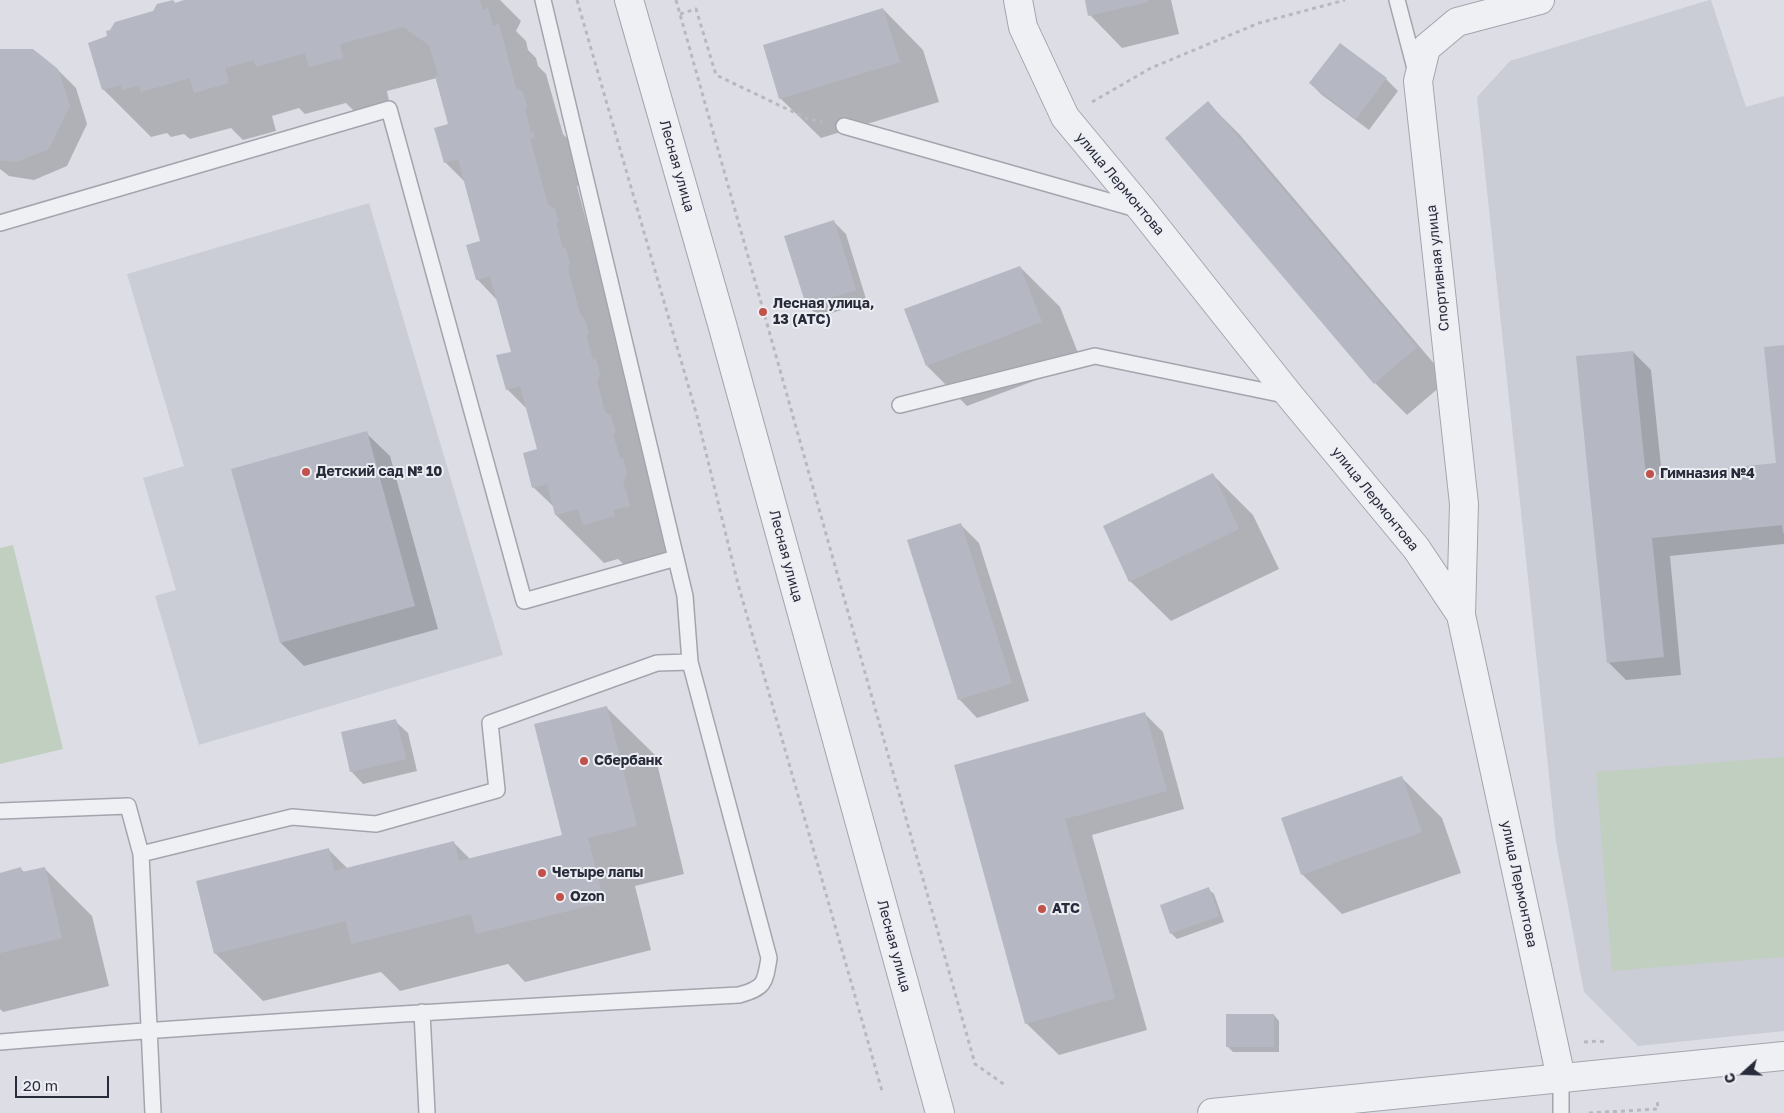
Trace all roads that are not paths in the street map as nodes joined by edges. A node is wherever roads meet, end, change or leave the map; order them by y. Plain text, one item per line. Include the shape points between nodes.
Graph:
1 (543, 0) edge
2 (629, 0) edge
3 (1018, 0) edge
4 (1396, 0) edge
5 (1540, 0) edge
6 (1418, 81) junction
7 (844, 126) road end
8 (1143, 211) junction
9 (0, 223) edge
10 (1290, 396) junction
11 (900, 405) dead end
12 (676, 558) junction
13 (1461, 614) junction
14 (690, 662) junction
15 (0, 811) edge
16 (141, 854) junction
17 (422, 1012) junction
18 (149, 1030) junction
19 (0, 1042) edge
20 (1784, 1056) edge
21 (1561, 1078) junction
22 (152, 1113) edge
23 (427, 1113) edge
24 (940, 1113) edge
25 (1212, 1113) edge
26 (1561, 1113) edge

1 - 12 lane
2 - 24 street, Лесная улица
3 - 8 street, улица Лермонтова via 1023,27 1064,117
4 - 6 lane
5 - 6 street, Спортивная улица via 1457,22 1426,48
6 - 13 street, Спортивная улица via 1464,504
7 - 8 lane
8 - 10 street, улица Лермонтова
9 - 12 lane via 389,109 524,601
10 - 11 lane via 1095,356
10 - 13 street, улица Лермонтова via 1416,548
12 - 14 lane via 685,596
13 - 21 street, улица Лермонтова
14 - 16 lane via 657,663 490,723 497,790 376,824 292,817
14 - 17 lane via 769,958 761,986 739,995
15 - 16 lane via 128,806
16 - 18 lane
17 - 18 lane
17 - 23 lane
18 - 19 lane
18 - 22 lane
20 - 21 street
21 - 25 street
21 - 26 lane

